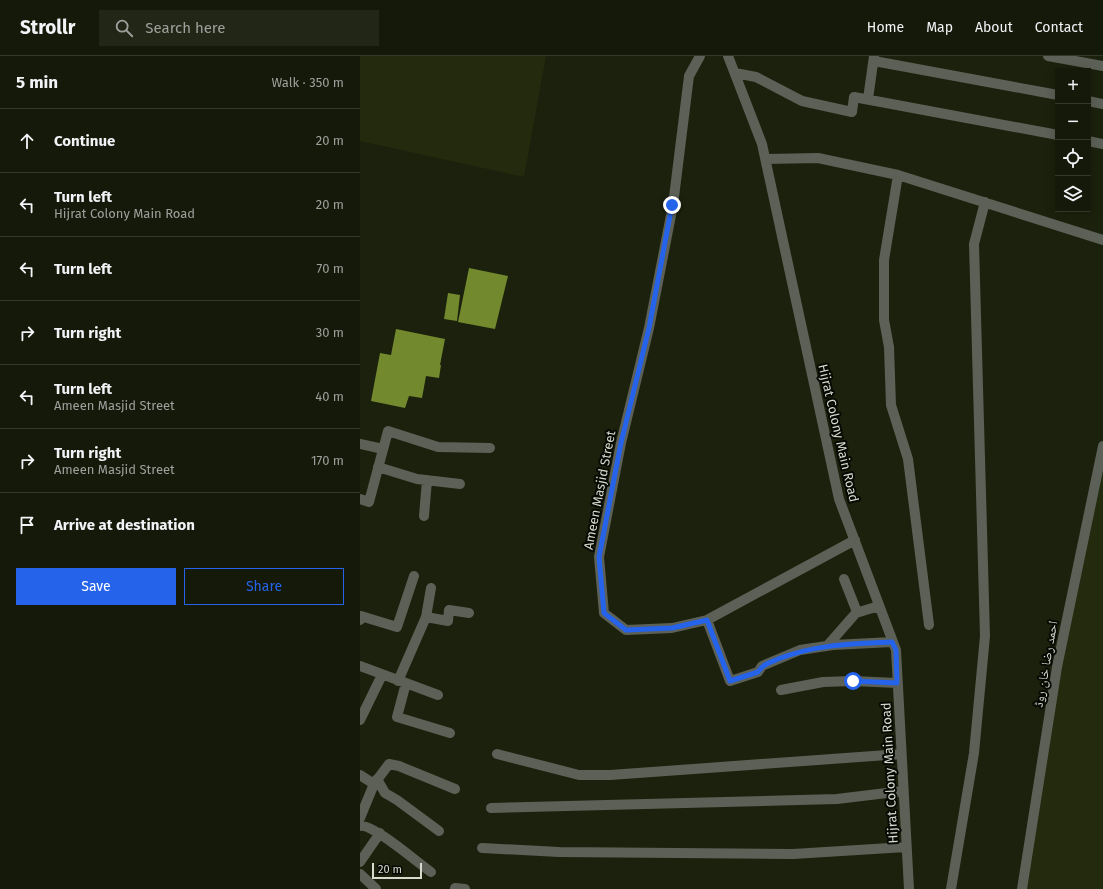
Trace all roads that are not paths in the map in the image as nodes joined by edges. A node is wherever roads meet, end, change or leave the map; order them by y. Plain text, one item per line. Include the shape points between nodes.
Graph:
1 (700, 56) edge
2 (728, 56) edge
3 (1048, 56) edge
4 (874, 58) edge
5 (1103, 66) edge
6 (735, 73) junction
7 (1055, 94) edge
8 (868, 99) junction
9 (1091, 102) edge
10 (1103, 104) edge
11 (1055, 134) edge
12 (1091, 142) edge
13 (1103, 144) edge
14 (766, 159) junction
15 (898, 176) junction
16 (985, 202) junction
17 (1103, 240) edge
18 (360, 444) edge
19 (1103, 446) edge
20 (490, 448) dead end
21 (383, 449) junction
22 (378, 467) junction
23 (427, 480) junction
24 (460, 484) dead end
25 (360, 499) edge
26 (424, 516) dead end
27 (854, 540) junction
28 (414, 576) dead end
29 (844, 579) dead end
30 (431, 588) dead end
31 (879, 606) junction
32 (858, 612) junction
33 (469, 613) dead end
34 (426, 617) junction
35 (360, 620) edge
36 (707, 620) junction
37 (929, 625) dead end
38 (892, 642) junction
39 (827, 646) junction
40 (360, 666) edge
41 (382, 675) junction
42 (402, 682) junction
43 (897, 683) junction
44 (781, 690) dead end
45 (438, 695) dead end
46 (360, 720) edge
47 (450, 732) dead end
48 (497, 754) dead end
49 (901, 754) junction
50 (360, 775) edge
51 (376, 781) junction
52 (455, 789) dead end
53 (903, 791) junction
54 (491, 808) dead end
55 (360, 818) edge
56 (360, 826) edge
57 (439, 831) dead end
58 (380, 833) junction
59 (906, 847) junction
60 (482, 848) dead end
61 (360, 862) edge
62 (431, 872) dead end
63 (360, 874) edge
64 (376, 889) edge
65 (909, 889) edge
66 (951, 889) edge
67 (1022, 889) edge

1 - 36 street, Ameen Masjid Street via 689,76 672,205 649,328 621,443 599,557 604,613 626,630 672,628
2 - 6 street, Hijrat Colony Main Road
3 - 5 street
4 - 7 street
4 - 8 street
6 - 8 street via 756,77 802,101 830,108 852,112 854,97
6 - 14 street, Hijrat Colony Main Road
8 - 11 street
9 - 10 street
12 - 13 street
14 - 15 street via 818,158
14 - 27 street, Hijrat Colony Main Road via 839,499
15 - 16 street
15 - 37 street via 884,260 884,320 889,347 891,405 908,459
16 - 17 street
16 - 66 street via 974,244 985,636 974,753
18 - 21 street
19 - 67 street, احمد رضا خان روڈ via 1056,667
20 - 21 street via 438,447 388,431
21 - 22 street
22 - 23 street
22 - 25 street via 369,502
23 - 24 street
23 - 26 street
27 - 31 street, Hijrat Colony Main Road
27 - 36 street, Ameen Masjid Street
28 - 35 street via 397,627 361,616
29 - 32 street
30 - 34 street
31 - 32 street
31 - 38 street, Hijrat Colony Main Road
32 - 39 street
33 - 34 street via 449,610 448,621
34 - 42 street
36 - 39 street via 730,681 758,672 762,666 800,650
38 - 39 street
38 - 43 street, Hijrat Colony Main Road via 896,650
40 - 41 street
41 - 42 street
41 - 46 street
42 - 45 street
42 - 47 street via 397,717
43 - 44 street via 823,682
43 - 49 street, Hijrat Colony Main Road
48 - 49 street via 579,775 610,775
49 - 53 street, Hijrat Colony Main Road
50 - 51 street
51 - 52 street via 390,764
51 - 55 street
51 - 57 street via 385,793
53 - 54 street via 837,799
53 - 59 street, Hijrat Colony Main Road
56 - 58 street
58 - 61 street
58 - 62 street
59 - 60 street via 793,854 559,852
59 - 65 street, Hijrat Colony Main Road
63 - 64 street

